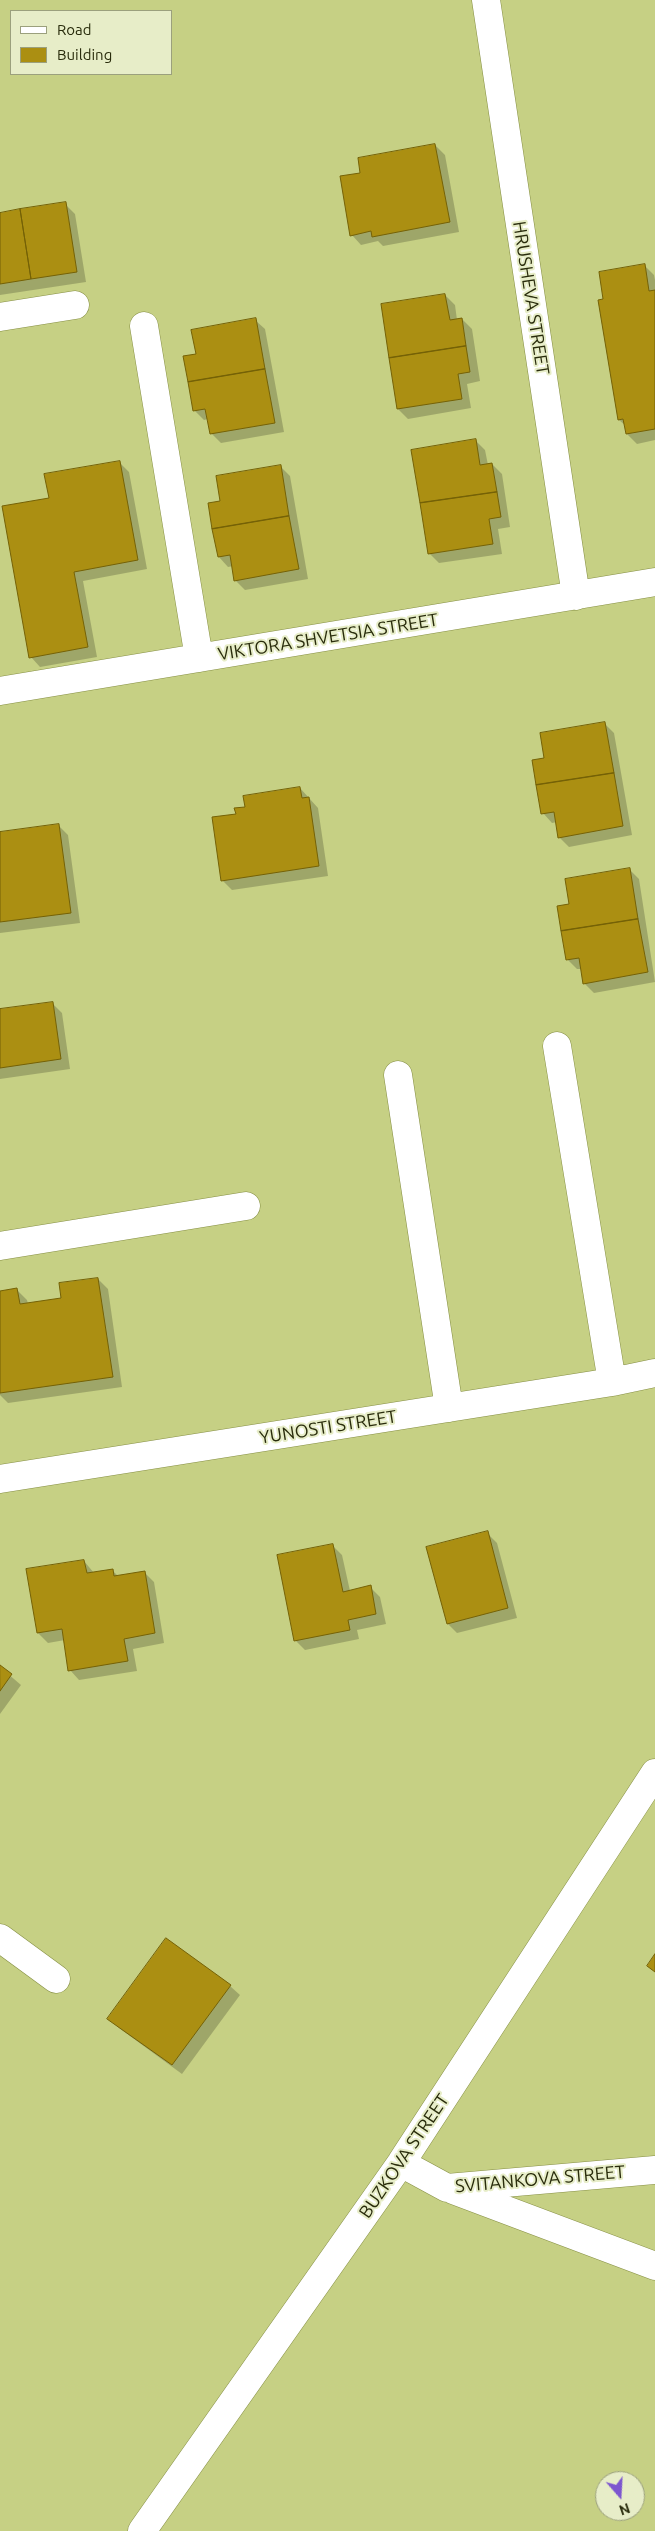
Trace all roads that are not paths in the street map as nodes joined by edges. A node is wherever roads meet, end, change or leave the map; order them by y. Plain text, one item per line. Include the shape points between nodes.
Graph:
1 (486, 0) edge
2 (75, 305) dead end
3 (0, 317) edge
4 (144, 326) dead end
5 (655, 582) edge
6 (576, 596) junction
7 (199, 658) junction
8 (0, 691) edge
9 (557, 1046) dead end
10 (398, 1075) dead end
11 (246, 1206) dead end
12 (0, 1246) edge
13 (655, 1373) edge
14 (612, 1382) junction
15 (449, 1408) junction
16 (0, 1479) edge
17 (655, 1773) edge
18 (0, 1938) edge
19 (56, 1979) dead end
20 (401, 2163) junction
21 (655, 2170) edge
22 (447, 2188) junction
23 (655, 2266) edge
24 (142, 2531) edge

1 - 6 street, HRUSHEVA STREET
2 - 3 street
4 - 7 street
5 - 6 street, VIKTORA SHVETSIA STREET
6 - 7 street, VIKTORA SHVETSIA STREET
7 - 8 street, VIKTORA SHVETSIA STREET
9 - 14 street
10 - 15 street
11 - 12 street
13 - 14 street, YUNOSTI STREET
14 - 15 street, YUNOSTI STREET
15 - 16 street, YUNOSTI STREET
17 - 20 street, BUZKOVA STREET
18 - 19 street
20 - 22 street, SVITANKOVA STREET
20 - 24 street, BUZKOVA STREET
21 - 22 street, SVITANKOVA STREET
22 - 23 street

